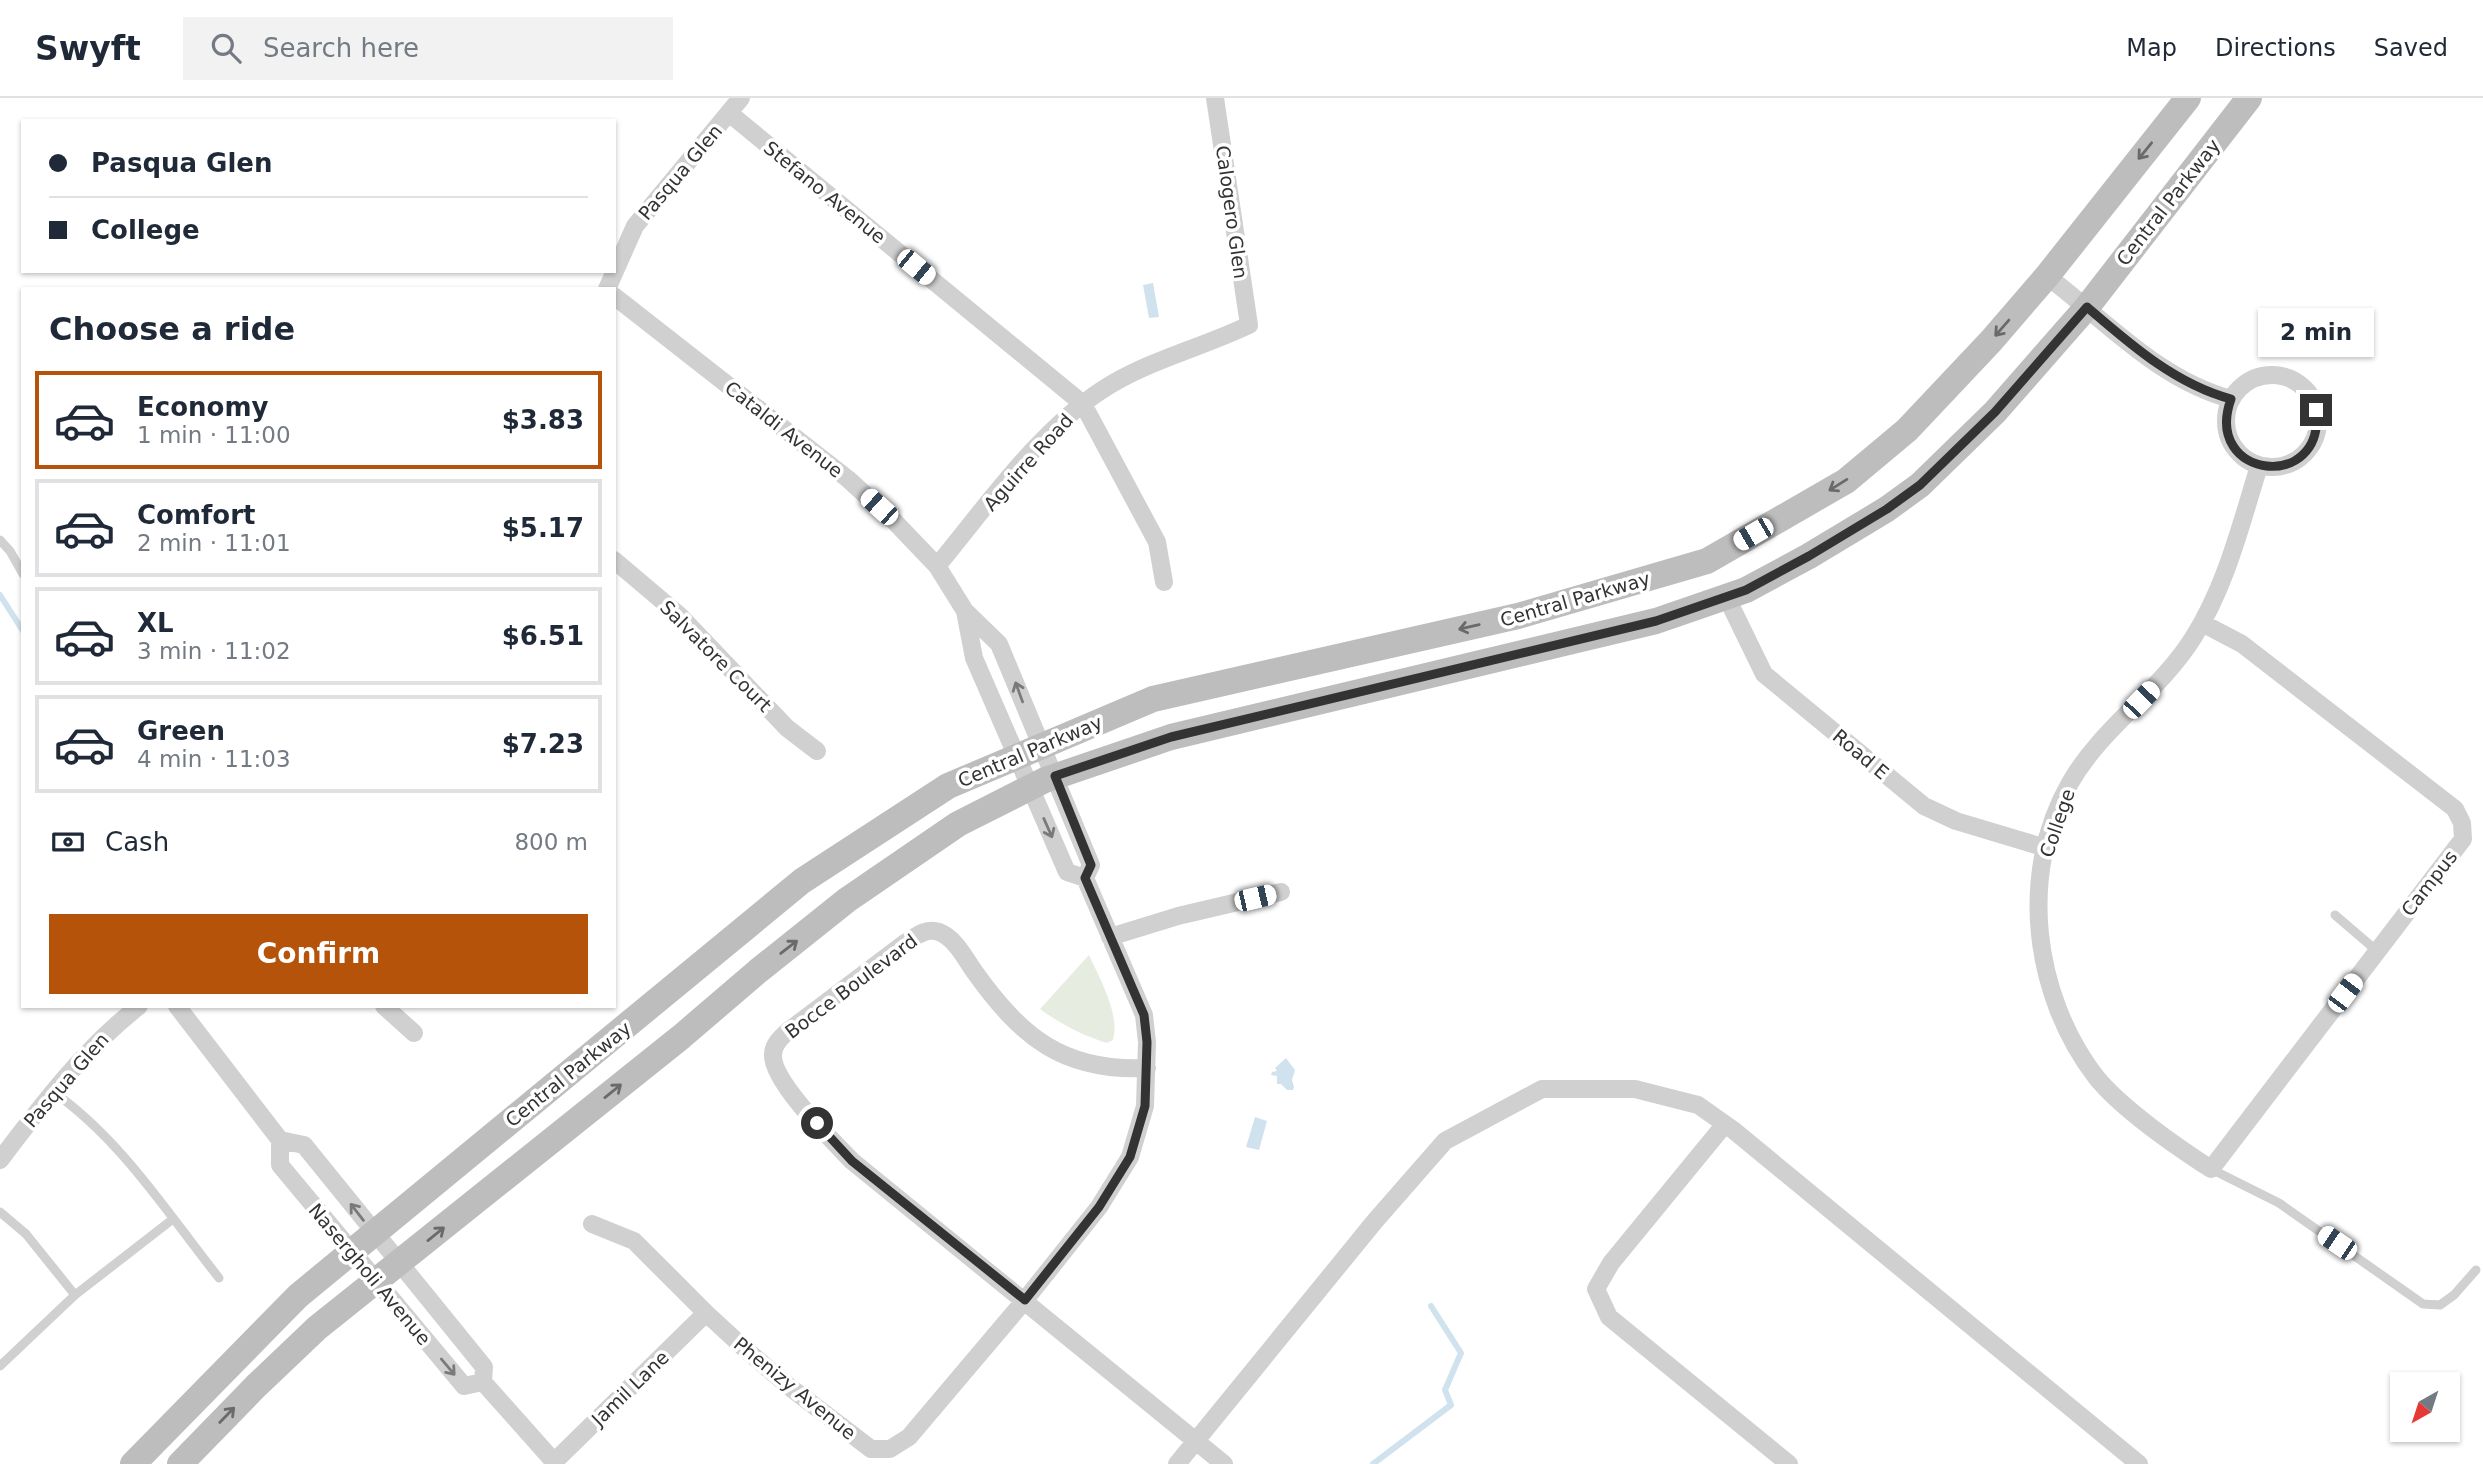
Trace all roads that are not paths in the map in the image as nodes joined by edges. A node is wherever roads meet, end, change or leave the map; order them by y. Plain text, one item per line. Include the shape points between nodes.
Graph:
1 (741, 98) edge
2 (1215, 98) edge
3 (2188, 98) edge
4 (2249, 98) edge
5 (729, 113) junction
6 (616, 269) edge
7 (2047, 276) junction
8 (616, 298) edge
9 (2087, 307) junction
10 (1249, 325) joint
11 (2231, 399) junction
12 (1083, 404) junction
13 (2259, 466) junction
14 (0, 540) edge
15 (616, 562) edge
16 (937, 566) junction
17 (21, 570) edge
18 (1164, 582) dead end
19 (1726, 596) junction
20 (965, 611) junction
21 (2202, 623) junction
22 (817, 751) dead end
23 (1047, 759) junction
24 (1023, 770) junction
25 (2046, 848) junction
26 (1085, 878) junction
27 (1280, 892) dead end
28 (2335, 915) dead end
29 (1110, 937) junction
30 (2377, 951) junction
31 (136, 1008) edge
32 (179, 1008) edge
33 (386, 1008) edge
34 (414, 1033) dead end
35 (1147, 1068) junction
36 (52, 1091) junction
37 (1725, 1124) junction
38 (280, 1140) junction
39 (0, 1160) edge
40 (2211, 1169) junction
41 (0, 1212) edge
42 (173, 1219) junction
43 (593, 1224) dead end
44 (374, 1233) junction
45 (350, 1252) junction
46 (398, 1263) junction
47 (2476, 1270) dead end
48 (219, 1278) dead end
49 (376, 1282) junction
50 (75, 1295) junction
51 (1025, 1300) junction
52 (706, 1313) junction
53 (0, 1366) edge
54 (484, 1382) junction
55 (1196, 1440) junction
56 (555, 1463) edge
57 (133, 1464) edge
58 (180, 1464) edge
59 (1177, 1464) edge
60 (1224, 1464) edge
61 (1789, 1464) edge
62 (2139, 1464) edge

1 - 5 street, Pasqua Glen
2 - 10 street, Calogero Glen
3 -> 7 main road, Central Parkway
4 - 9 main road, Central Parkway
5 - 6 street, Pasqua Glen via 635,226
5 - 12 street, Stefano Avenue
7 - 9 street
7 -> 23 main road, Central Parkway via 1907,430 1846,481 1707,561 1518,616 1153,699
8 - 16 street, Cataldi Avenue via 848,479
9 - 11 street via 2176,378
9 - 19 main road, Central Parkway via 1995,412 1920,485 1809,556
10 - 12 street, Aguirre Road via 1138,371
11 - 13 street via 2225,426 2229,440 2236,451
11 - 13 street via 2250,380 2277,375 2290,379 2311,397 2318,424 2309,449 2287,465
12 - 16 street, Aguirre Road via 1024,462
12 - 18 street via 1157,542
13 - 21 street, College via 2221,583
14 - 17 lane
15 - 22 street, Salvatore Court via 679,615 787,728
16 - 20 street, Cataldi Avenue
19 - 23 main road, Central Parkway via 1643,624 1171,737
19 - 25 street, Road E via 1765,674 1924,806 1956,821
23 -> 20 street, Cataldi Avenue via 999,644
20 - 24 street, Cataldi Avenue via 974,658
21 - 25 street, College via 2174,666 2091,752 2070,784
21 - 30 street, Campus via 2242,644 2455,809 2463,839
23 - 24 main road, Central Parkway
23 - 26 street, Cataldi Avenue via 1091,865
24 -> 26 street, Cataldi Avenue via 1068,872
24 - 44 main road, Central Parkway via 948,786 802,881
46 -> 24 main road, Central Parkway via 847,900 958,824
25 - 40 street, College via 2038,910 2043,956 2071,1039 2097,1078 2118,1099
26 - 29 street
27 - 29 street
28 - 30 lane
29 - 35 street via 1144,1015
30 - 40 street, Campus
31 - 36 street, Pasqua Glen via 111,1028
32 - 38 street, Nasergholi Avenue
33 - 34 street
35 - 51 street via 1145,1106 1130,1157 1099,1207
35 - 51 street, Bocce Boulevard via 1083,1063 1023,1031 953,942 939,932 925,931 905,943 777,1041 773,1055 778,1074 852,1161
36 - 39 street, Pasqua Glen
36 - 42 lane via 103,1136
37 - 55 street via 1698,1105 1635,1089 1542,1089 1445,1141
37 - 61 street via 1611,1263 1596,1289 1609,1317
37 - 62 street
44 -> 38 street, Nasergholi Avenue via 304,1145
38 - 45 street, Nasergholi Avenue via 279,1165
40 - 47 lane via 2279,1203 2423,1304 2440,1305
41 - 50 lane via 26,1234
42 - 48 lane
42 - 50 lane
43 - 52 street, Phenizy Avenue via 634,1241
44 - 45 main road, Central Parkway
44 - 46 street, Nasergholi Avenue
45 - 49 street, Nasergholi Avenue
45 - 57 main road, Central Parkway via 298,1296
46 - 49 main road, Central Parkway
46 - 54 street, Nasergholi Avenue via 484,1367
49 -> 54 street, Nasergholi Avenue via 464,1386
58 -> 49 main road, Central Parkway via 317,1328
50 - 53 lane
51 - 52 street, Phenizy Avenue via 909,1437 890,1449 871,1449 847,1432
51 - 55 street
52 - 56 street, Jamil Lane
54 - 56 street, Nasergholi Avenue
55 - 59 street
55 - 60 street

